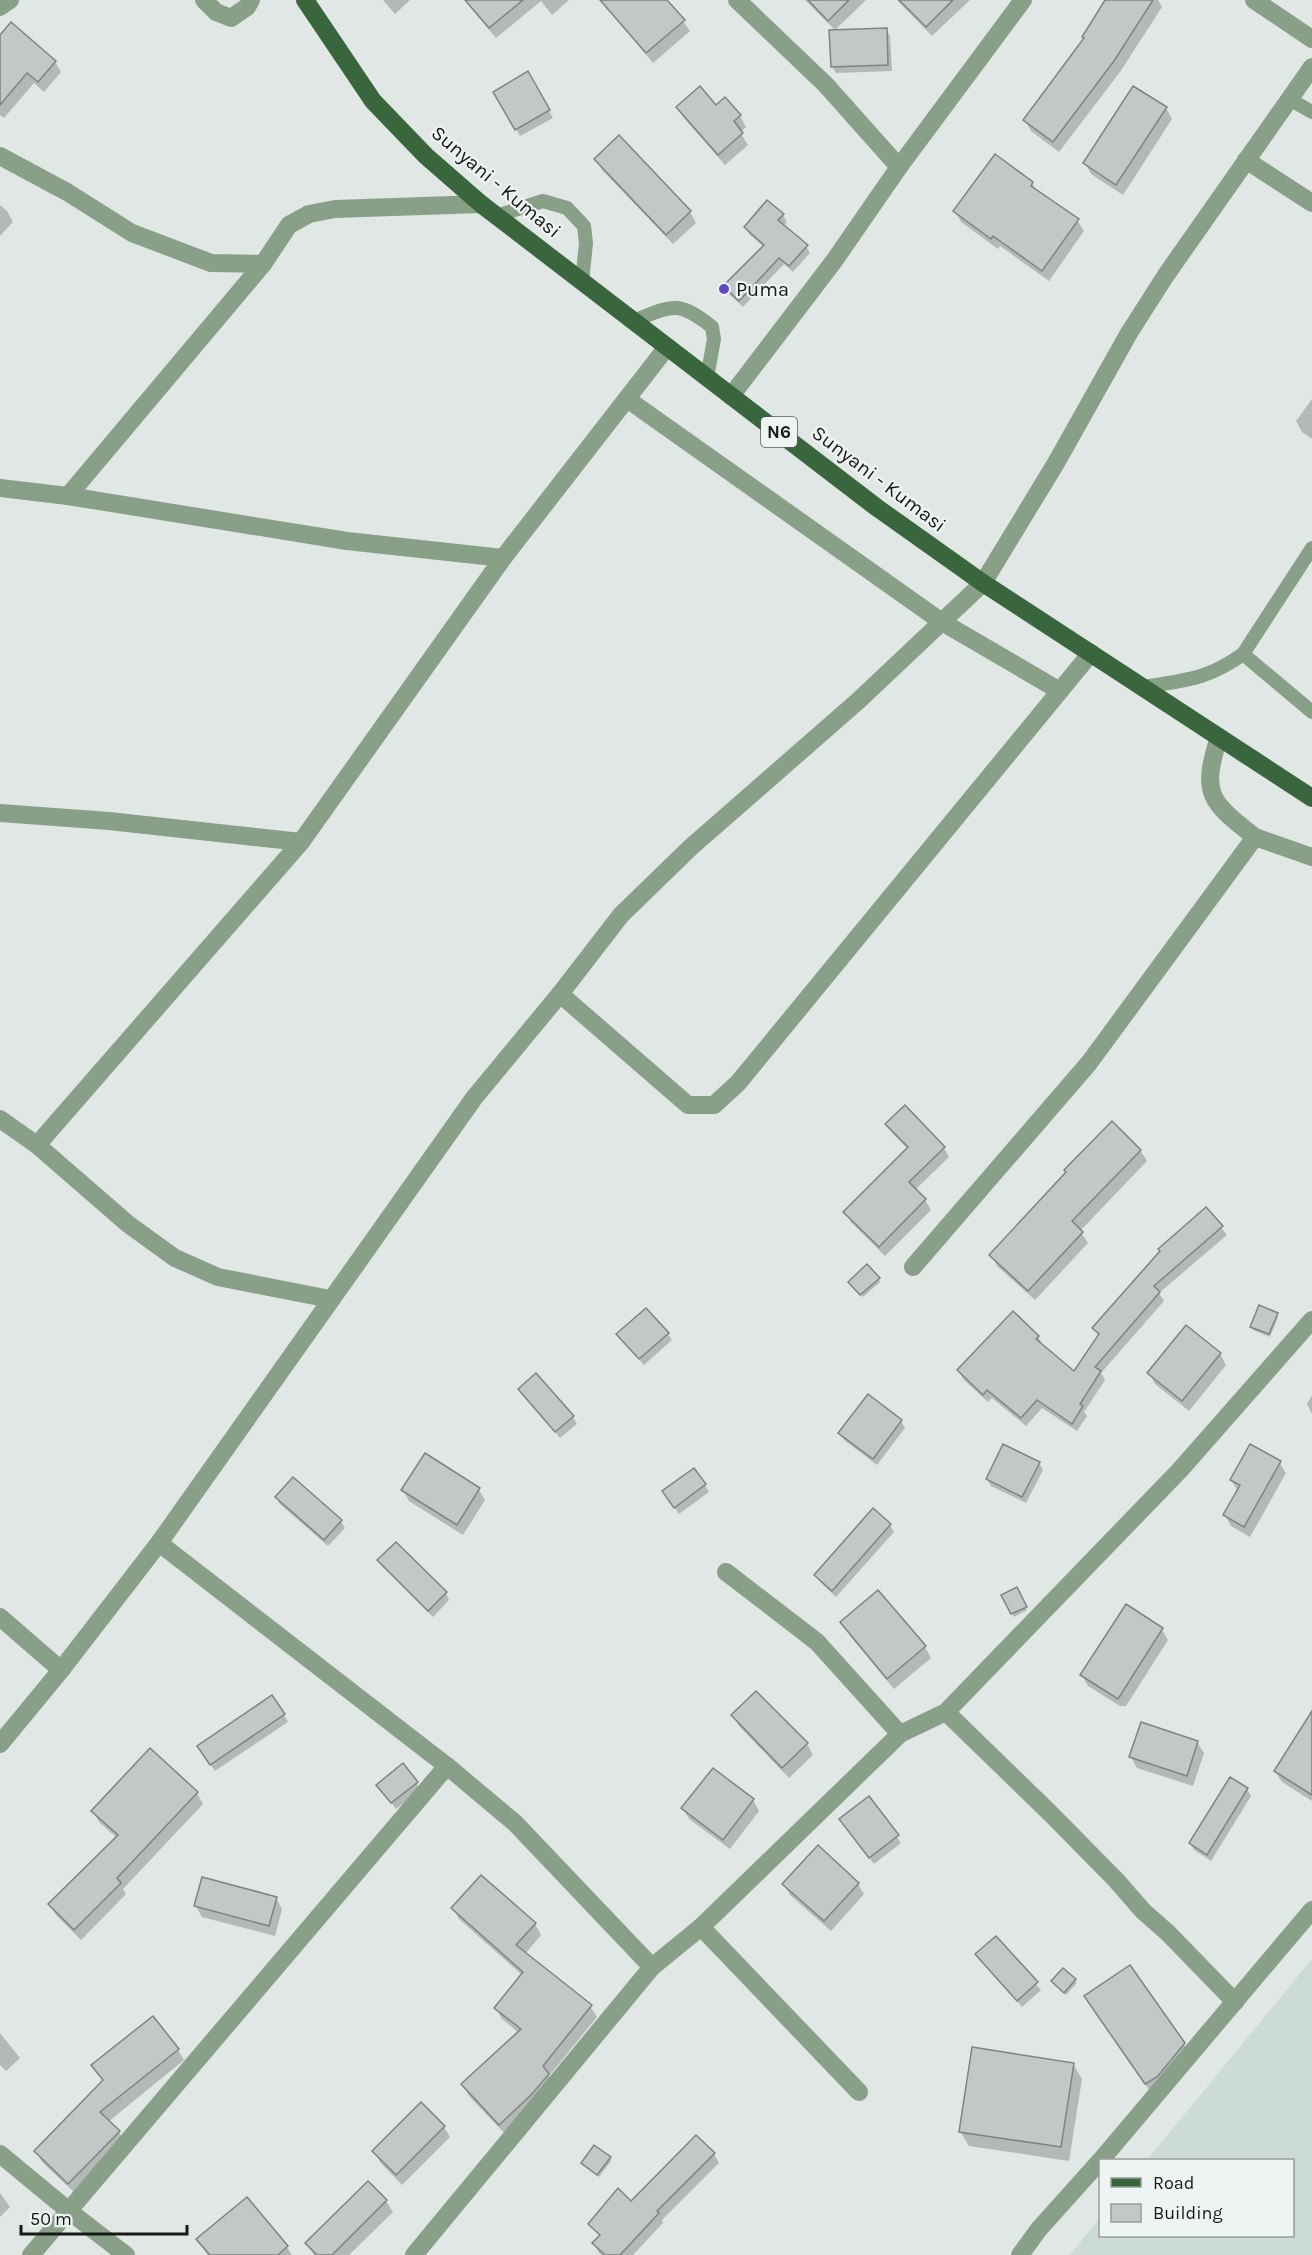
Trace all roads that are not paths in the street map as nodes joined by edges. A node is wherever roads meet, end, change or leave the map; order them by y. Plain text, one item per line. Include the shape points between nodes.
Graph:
1 (10, 0) edge
2 (204, 0) edge
3 (251, 0) edge
4 (305, 0) edge
5 (737, 0) edge
6 (1023, 0) edge
7 (1254, 0) edge
8 (0, 7) edge
9 (1312, 39) edge
10 (1312, 67) edge
11 (1289, 99) junction
12 (1312, 112) edge
13 (0, 156) edge
14 (1246, 160) junction
15 (899, 168) junction
16 (1312, 203) edge
17 (481, 204) junction
18 (496, 216) junction
19 (263, 264) junction
20 (582, 282) junction
21 (633, 321) junction
22 (667, 347) junction
23 (707, 378) junction
24 (731, 396) junction
25 (627, 399) junction
26 (0, 488) edge
27 (68, 496) junction
28 (1312, 549) edge
29 (503, 558) junction
30 (983, 583) junction
31 (942, 622) junction
32 (1091, 653) junction
33 (1243, 654) junction
34 (1143, 687) junction
35 (1060, 691) junction
36 (1312, 712) edge
37 (1220, 737) junction
38 (1312, 798) edge
39 (0, 813) edge
40 (1255, 837) junction
41 (301, 842) junction
42 (1312, 857) edge
43 (560, 994) junction
44 (0, 1119) edge
45 (37, 1145) junction
46 (913, 1268) dead end
47 (330, 1299) junction
48 (1312, 1320) edge
49 (159, 1543) junction
50 (726, 1572) dead end
51 (0, 1617) edge
52 (61, 1670) junction
53 (946, 1712) junction
54 (900, 1734) junction
55 (0, 1744) edge
56 (447, 1766) junction
57 (1312, 1910) edge
58 (701, 1927) junction
59 (652, 1967) junction
60 (1234, 2002) junction
61 (859, 2092) dead end
62 (0, 2154) edge
63 (1103, 2159) edge
64 (1099, 2163) edge
65 (69, 2211) junction
66 (31, 2255) edge
67 (126, 2255) edge
68 (414, 2255) edge
69 (1020, 2255) edge

1 - 8 street
2 - 3 street via 216,12 231,18
4 - 17 main road, Sunyani - Kumasi / N6 via 373,101 426,156
5 - 15 street via 826,85
6 - 15 street
7 - 9 street
10 - 11 street
11 - 12 lane
11 - 14 street
13 - 19 street via 132,233 211,263
14 - 16 street
14 - 30 street via 1129,333
15 - 24 street
17 - 18 main road, Sunyani - Kumasi / N6
17 - 19 street via 335,209 309,214 289,225
18 - 20 main road, Sunyani - Kumasi / N6
18 - 20 lane via 543,201 567,208 584,226
19 - 27 street
20 - 21 main road, Sunyani - Kumasi / N6
21 - 22 main road, Sunyani - Kumasi / N6
21 - 23 lane via 672,306 693,312 712,327 714,339
22 - 23 main road, Sunyani - Kumasi / N6
22 - 25 street
23 - 24 main road, Sunyani - Kumasi / N6
24 - 30 main road, Sunyani - Kumasi / N6
25 - 29 street
25 - 31 street
26 - 27 street
27 - 29 street via 347,541
28 - 33 lane
29 - 41 street
30 - 31 street
30 - 32 main road, Sunyani - Kumasi / N6
31 - 35 street
31 - 43 street via 691,847 621,915
32 - 34 main road, Sunyani - Kumasi / N6
32 - 35 street
33 - 34 lane via 1222,669 1198,678
33 - 36 lane
34 - 37 main road, Sunyani - Kumasi / N6
35 - 43 street via 738,1083 714,1105 688,1105
37 - 38 main road, Sunyani - Kumasi / N6
37 - 40 street via 1210,765 1209,784 1215,801
39 - 41 street
40 - 42 street
40 - 46 street via 1089,1063
41 - 45 street
43 - 47 street via 474,1098
44 - 45 street
45 - 47 street via 128,1224 175,1258 218,1277
47 - 49 street
48 - 53 street via 1180,1470
49 - 52 street
49 - 56 street
50 - 54 street via 817,1642
51 - 52 street
52 - 55 street
53 - 54 street
53 - 60 street
54 - 58 street
56 - 59 street via 515,1822
56 - 65 street
57 - 60 street
58 - 59 street
58 - 61 street
59 - 68 street
60 - 63 street
62 - 65 street
64 - 69 street
65 - 66 street
65 - 67 street

